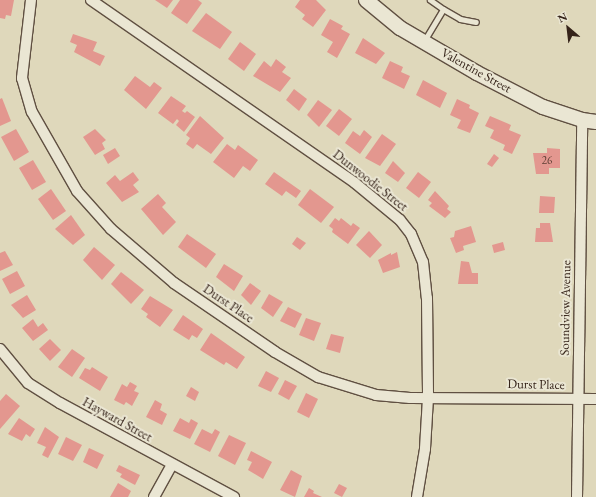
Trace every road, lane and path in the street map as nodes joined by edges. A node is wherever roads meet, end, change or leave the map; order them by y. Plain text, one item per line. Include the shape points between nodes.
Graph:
1 (31, 0) edge
2 (91, 0) edge
3 (366, 0) edge
4 (430, 0) edge
5 (443, 10) junction
6 (476, 22) dead end
7 (424, 42) junction
8 (582, 120) junction
9 (596, 122) edge
10 (0, 349) edge
11 (428, 398) junction
12 (578, 398) junction
13 (596, 399) edge
14 (172, 465) junction
15 (154, 497) edge
16 (234, 497) edge
17 (417, 497) edge
18 (577, 497) edge

1 - 11 street, Durst Place via 22,78 25,94 77,191 111,229 174,283 276,352 318,377 376,395
2 - 11 street, Dunwoodie Street via 354,183 400,220 411,234 423,262 427,298
3 - 7 street, Valentine Street via 400,28
4 - 5 lane
5 - 6 lane via 460,19
5 - 7 lane
7 - 8 street, Valentine Street via 544,107
8 - 9 street, Valentine Street
8 - 12 street, Soundview Avenue
10 - 14 street, Hayward Street via 28,383
11 - 12 street, Durst Place
11 - 17 street, Dunwoodie Street via 425,449
12 - 13 street, Durst Place
12 - 18 street, Soundview Avenue
14 - 15 street
14 - 16 street, Hayward Street

